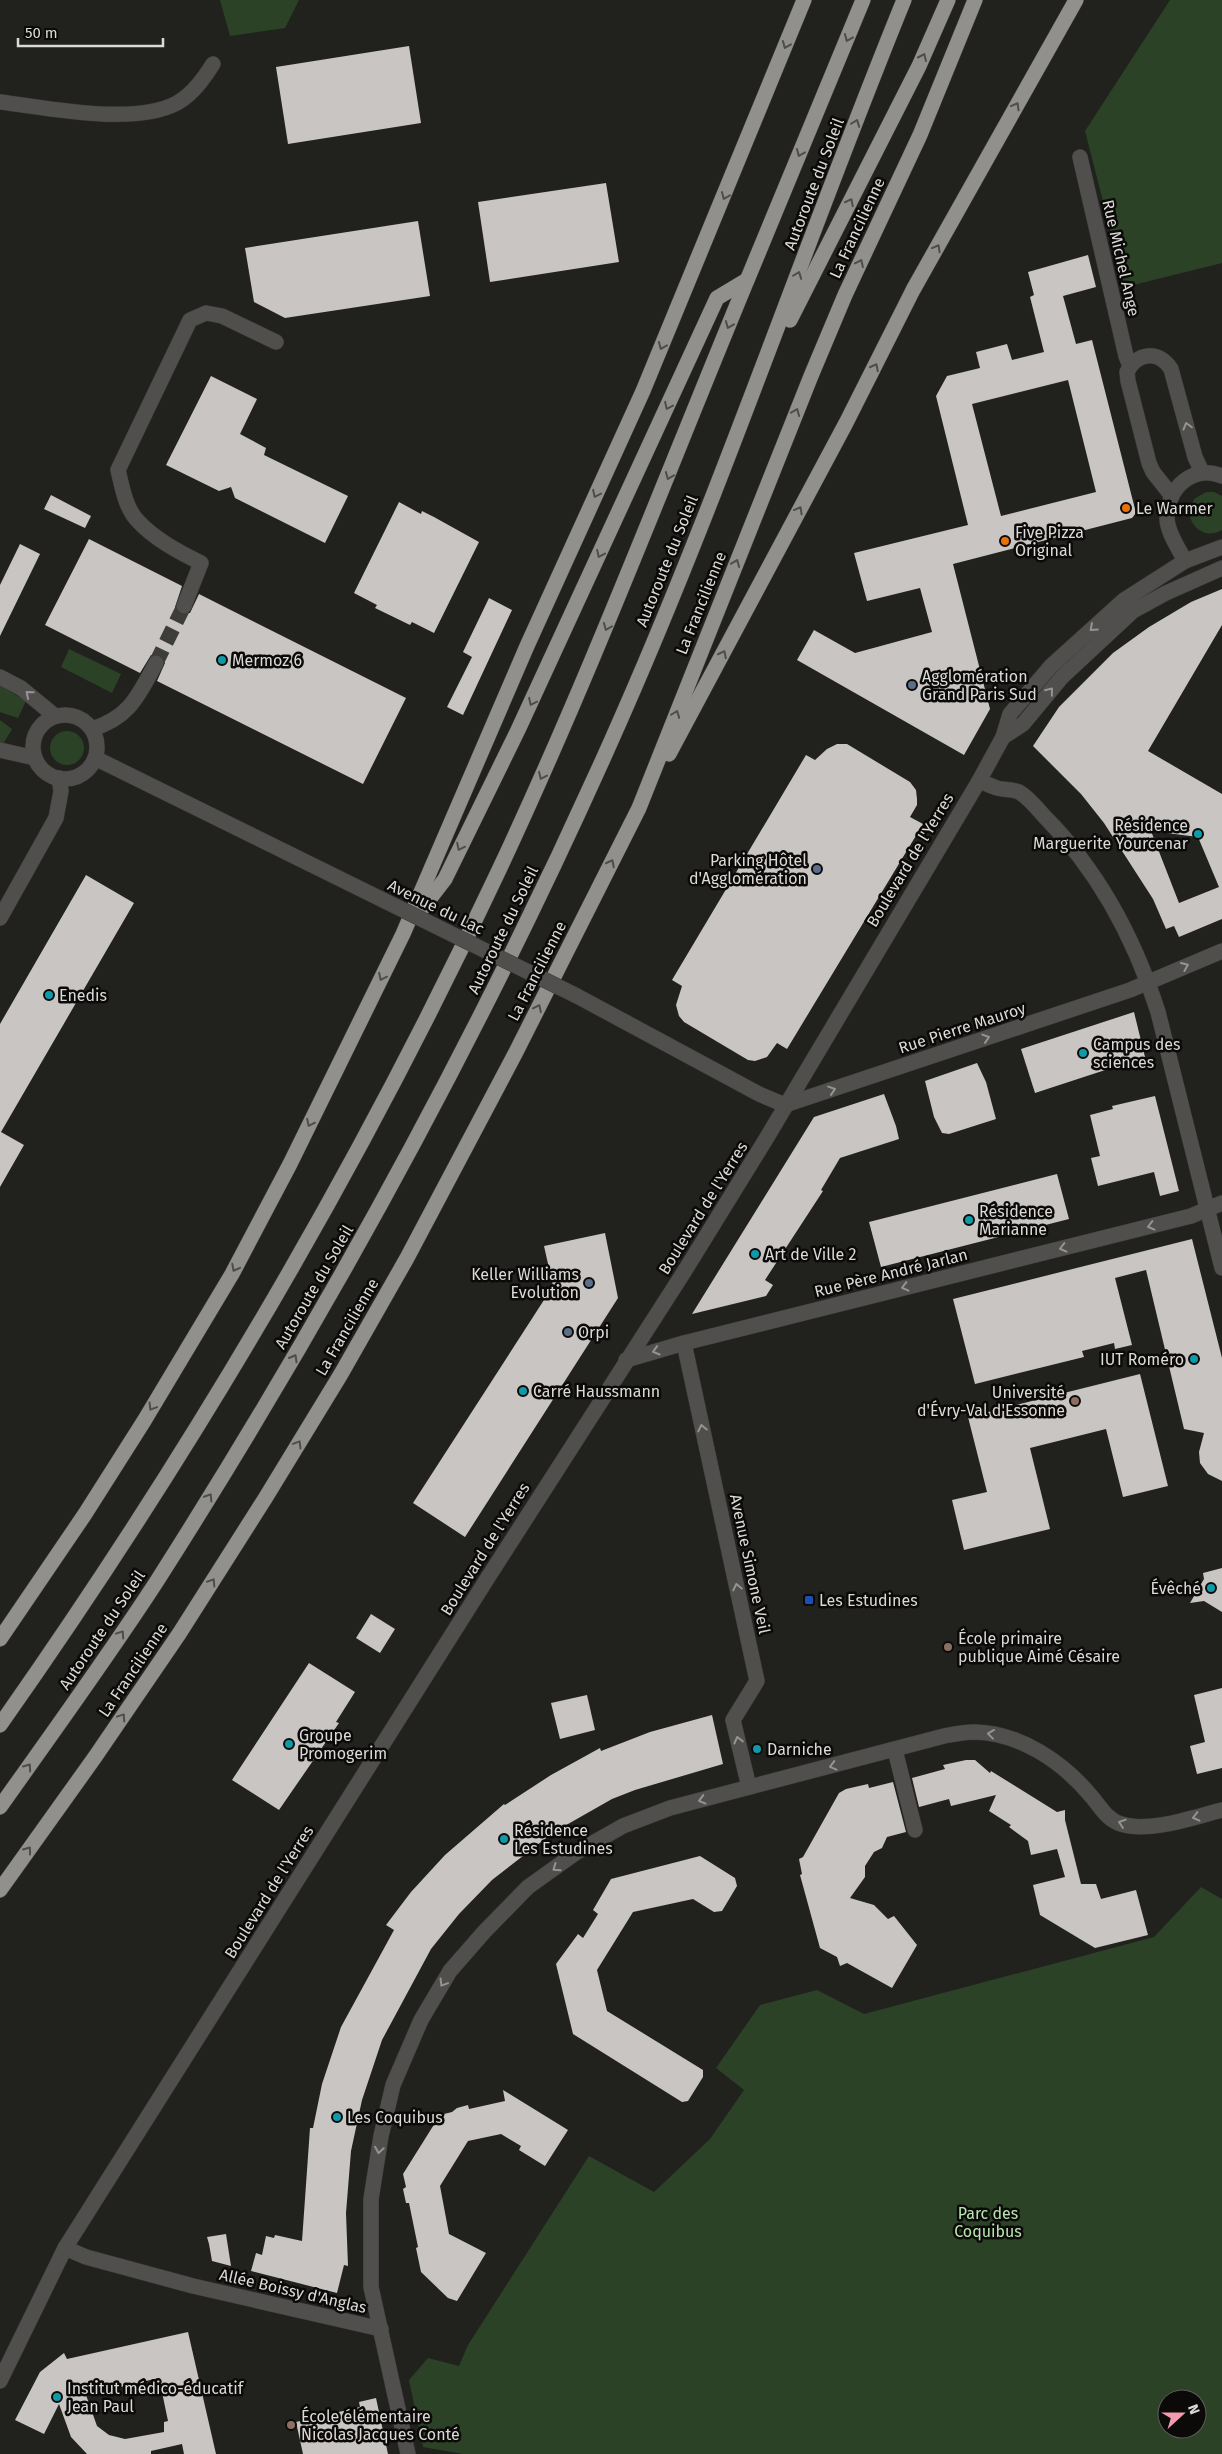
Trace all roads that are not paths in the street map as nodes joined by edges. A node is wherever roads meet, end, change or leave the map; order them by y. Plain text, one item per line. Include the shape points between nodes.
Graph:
1 (804, 0) edge
2 (863, 0) edge
3 (904, 0) edge
4 (948, 0) edge
5 (976, 0) edge
6 (1076, 0) edge
7 (213, 64) dead end
8 (0, 102) edge
9 (1080, 157) dead end
10 (747, 280) junction
11 (276, 342) dead end
12 (1130, 366) junction
13 (756, 386) junction
14 (1202, 472) junction
15 (1222, 476) edge
16 (1172, 496) junction
17 (1222, 547) edge
18 (1222, 559) edge
19 (1198, 564) junction
20 (1222, 568) edge
21 (184, 606) tunnel mouth
22 (156, 663) tunnel mouth
23 (0, 677) edge
24 (55, 716) junction
25 (92, 728) junction
26 (1003, 737) junction
27 (0, 750) edge
28 (35, 758) junction
29 (95, 758) junction
30 (59, 778) junction
31 (979, 781) junction
32 (639, 808) junction
33 (0, 918) edge
34 (403, 934) junction
35 (1222, 951) edge
36 (1148, 982) junction
37 (785, 1105) junction
38 (1222, 1203) edge
39 (1207, 1208) junction
40 (1222, 1268) edge
41 (684, 1343) junction
42 (626, 1360) junction
43 (0, 1639) edge
44 (0, 1725) edge
45 (894, 1750) junction
46 (749, 1787) junction
47 (0, 1807) edge
48 (1222, 1810) edge
49 (914, 1830) dead end
50 (0, 1890) edge
51 (65, 2248) junction
52 (380, 2328) junction
53 (0, 2381) edge
54 (408, 2454) edge

1 -> 34 highway via 643,391 527,646
2 -> 10 highway, Autoroute du Soleil
13 -> 3 highway, Autoroute du Soleil
13 -> 4 highway via 914,75
32 -> 5 highway, La Francilienne via 811,376 849,286 920,136
32 -> 6 highway via 846,423 913,290
7 - 8 street via 200,84 178,102 149,113 110,114
9 - 12 street, Rue Michel Ange
10 -> 34 highway via 717,298 514,739 445,879
10 -> 44 highway, Autoroute du Soleil via 570,715 434,1004 339,1182 240,1356 116,1555
11 - 21 street via 222,316 206,313 190,320 118,470 124,495 136,519 157,538 201,563
14 -> 12 street via 1195,457 1172,369 1155,355 1137,360
12 - 16 street, Rue Michel Ange via 1128,382 1149,463
47 -> 13 highway, Autoroute du Soleil via 155,1584 273,1394 394,1181 478,1022 614,736
14 - 15 street
14 - 16 street via 1188,477 1177,486
16 - 19 street via 1167,518 1171,533 1182,539
17 - 19 street, Boulevard de l'Yerres
18 - 19 street
19 - 20 street, Boulevard de l'Yerres
26 -> 19 street, Boulevard de l'Yerres via 1023,724 1129,606
19 -> 26 street, Boulevard de l'Yerres via 1124,600 1051,666 1010,714
22 - 25 street via 126,712
24 -> 23 street via 21,688
24 - 25 street via 74,716
24 - 28 street via 38,730 33,747
25 - 29 street via 97,746
26 - 31 street, Boulevard de l'Yerres
27 - 28 street
28 - 30 street via 48,774
29 - 30 street via 82,774
29 - 37 street, Avenue du Lac, bridge via 577,996
30 - 33 street via 61,791 56,818
31 - 36 street via 995,788 1019,792 1075,850 1114,910
31 - 37 street, Boulevard de l'Yerres
50 -> 32 highway, La Francilienne via 179,1634 341,1374 464,1152
34 -> 43 highway via 232,1274 85,1514
36 -> 35 street, Rue Pierre Mauroy
37 -> 36 street, Rue Pierre Mauroy
36 - 39 street
37 - 42 street, Boulevard de l'Yerres via 684,1272
38 - 39 street, Rue Père André Jarlan
39 - 40 street
39 -> 41 street, Rue Père André Jarlan via 1191,1216
41 -> 42 street, Rue Père André Jarlan
46 -> 41 street, Avenue Simone Veil via 733,1720 757,1681
42 - 51 street, Boulevard de l'Yerres
45 -> 46 street, Allée Boissy d'Anglas
48 -> 45 street, Allée Boissy d'Anglas via 1170,1823 1120,1824 1105,1814 1091,1795 1058,1763 1028,1745 1002,1735 954,1734
45 - 49 street
46 -> 52 street, Allée Boissy d'Anglas via 670,1808 623,1826 577,1852 528,1887 450,1971 421,2020 400,2069 381,2136 371,2199 371,2287
51 - 52 street, Allée Boissy d'Anglas via 86,2258 192,2286
51 - 53 street, Boulevard de l'Yerres
52 - 54 street

